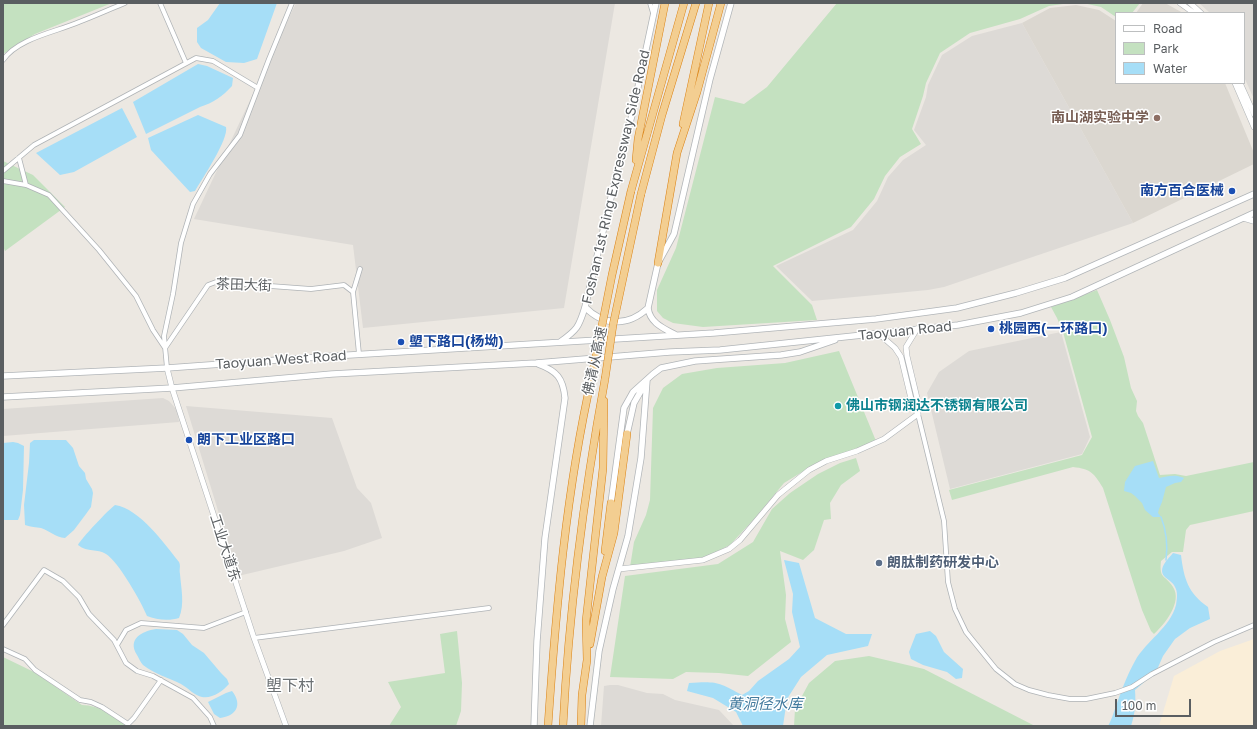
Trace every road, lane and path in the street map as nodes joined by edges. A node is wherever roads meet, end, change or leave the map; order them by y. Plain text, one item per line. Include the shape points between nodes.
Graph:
1 (125, 3) edge
2 (160, 3) edge
3 (292, 3) edge
4 (650, 3) edge
5 (656, 3) edge
6 (665, 3) edge
7 (684, 3) edge
8 (696, 3) edge
9 (709, 3) edge
10 (721, 3) edge
11 (731, 3) edge
12 (1180, 3) edge
13 (1190, 3) edge
14 (1193, 12) edge
15 (1200, 12) edge
16 (654, 13) junction
17 (3, 60) edge
18 (186, 63) junction
19 (1235, 84) edge
20 (1240, 84) edge
21 (258, 88) junction
22 (1254, 114) edge
23 (1254, 127) edge
24 (677, 153) junction
25 (19, 158) junction
26 (3, 171) edge
27 (634, 180) junction
28 (3, 181) edge
29 (26, 185) junction
30 (1254, 194) edge
31 (1254, 213) edge
32 (1244, 218) junction
33 (1254, 221) edge
34 (658, 263) junction
35 (360, 269) dead end
36 (353, 292) junction
37 (586, 307) junction
38 (648, 308) junction
39 (917, 329) junction
40 (878, 333) junction
41 (676, 335) junction
42 (845, 337) junction
43 (559, 342) junction
44 (165, 348) junction
45 (359, 354) junction
46 (536, 363) junction
47 (167, 368) junction
48 (3, 376) edge
49 (604, 379) junction
50 (647, 380) junction
51 (172, 388) junction
52 (3, 397) edge
53 (918, 414) junction
54 (627, 434) joint
55 (611, 503) joint
56 (619, 569) junction
57 (602, 577) junction
58 (489, 608) dead end
59 (246, 612) junction
60 (3, 625) edge
61 (1254, 625) edge
62 (254, 638) junction
63 (117, 645) junction
64 (3, 649) edge
65 (587, 660) junction
66 (161, 680) junction
67 (214, 726) edge
68 (286, 726) edge
69 (534, 726) edge
70 (548, 726) edge
71 (563, 726) edge
72 (581, 726) edge
73 (590, 726) edge

1 - 17 street via 78,23 35,37 8,53
2 - 18 street
3 - 21 street
4 - 16 street
5 - 16 main road, Foshan 1st Ring Expressway Side Road
6 - 27 highway via 638,139
7 - 27 highway, 佛清从高速
8 - 49 highway, 佛清从高速, bridge via 662,115 642,194
9 - 24 highway
10 - 24 highway via 697,92
11 - 34 main road via 674,234
12 - 14 street
13 - 15 street
16 - 37 main road, Foshan 1st Ring Expressway Side Road
18 - 21 street via 196,58 213,61
18 - 25 street via 34,145
19 - 23 street
20 - 22 street
21 - 44 street via 240,136 210,174 193,204 181,243 164,336
24 - 34 highway
25 - 26 street
25 - 29 street
27 - 70 highway, 佛清从高速, bridge via 584,414 568,512 552,655
28 - 29 street
29 - 44 street via 49,195 99,250 136,296
30 - 41 main road, Taoyuan Road via 1065,278 957,308 876,319
31 - 32 main road, Taoyuan Road
32 - 33 main road
32 - 39 main road, Taoyuan Road via 1072,297 1021,313 958,325
34 - 38 main road
35 - 36 street
36 - 44 street, 茶田大街 via 344,285 311,289 216,282 208,285
36 - 45 street
37 - 38 main road via 596,317 618,323 630,320
37 - 43 main road, Foshan 1st Ring Expressway Side Road via 580,325
38 - 41 main road via 649,315 658,325
39 - 40 main road, Taoyuan Road
39 - 53 street via 906,347 906,356 918,402
40 - 42 main road, Taoyuan Road
40 - 53 street via 901,357 912,403
41 - 43 main road, Taoyuan Road
42 - 46 main road, Taoyuan Road via 720,350
42 - 50 main road via 800,352 673,365 661,368
43 - 45 main road, Taoyuan West Road
44 - 47 street
45 - 47 main road, Taoyuan West Road
46 - 51 main road, Taoyuan West Road via 332,374
46 - 69 main road via 548,368 561,380 565,398 545,538
47 - 48 main road, Taoyuan West Road
47 - 51 street, 工业大道东
49 - 65 highway via 603,468 586,622
49 - 71 highway, 佛清从高速 via 582,516 567,657
50 - 54 main road via 634,404
50 - 55 main road via 633,392 624,408
50 - 56 main road via 641,458 628,536
51 - 52 main road, Taoyuan West Road
51 - 59 street, 工业大道东
53 - 56 street via 884,439 809,470 778,495 740,540 729,549 703,560
53 - 61 street via 944,521 948,582 955,609 966,632 996,669 1015,684 1029,690 1070,699 1086,699 1115,693 1214,642
54 - 57 highway via 614,533
55 - 57 highway
56 - 73 main road via 599,651
57 - 65 highway
58 - 62 street
59 - 62 street, 工业大道东
59 - 63 street via 204,628 141,623 126,630
60 - 63 street via 44,570 63,581 79,597 89,614
62 - 68 street, 工业大道东
63 - 66 street via 126,663 137,671
64 - 66 street via 25,659 35,670 80,700 102,707 128,724
65 - 72 highway
66 - 67 street via 193,698 210,717

